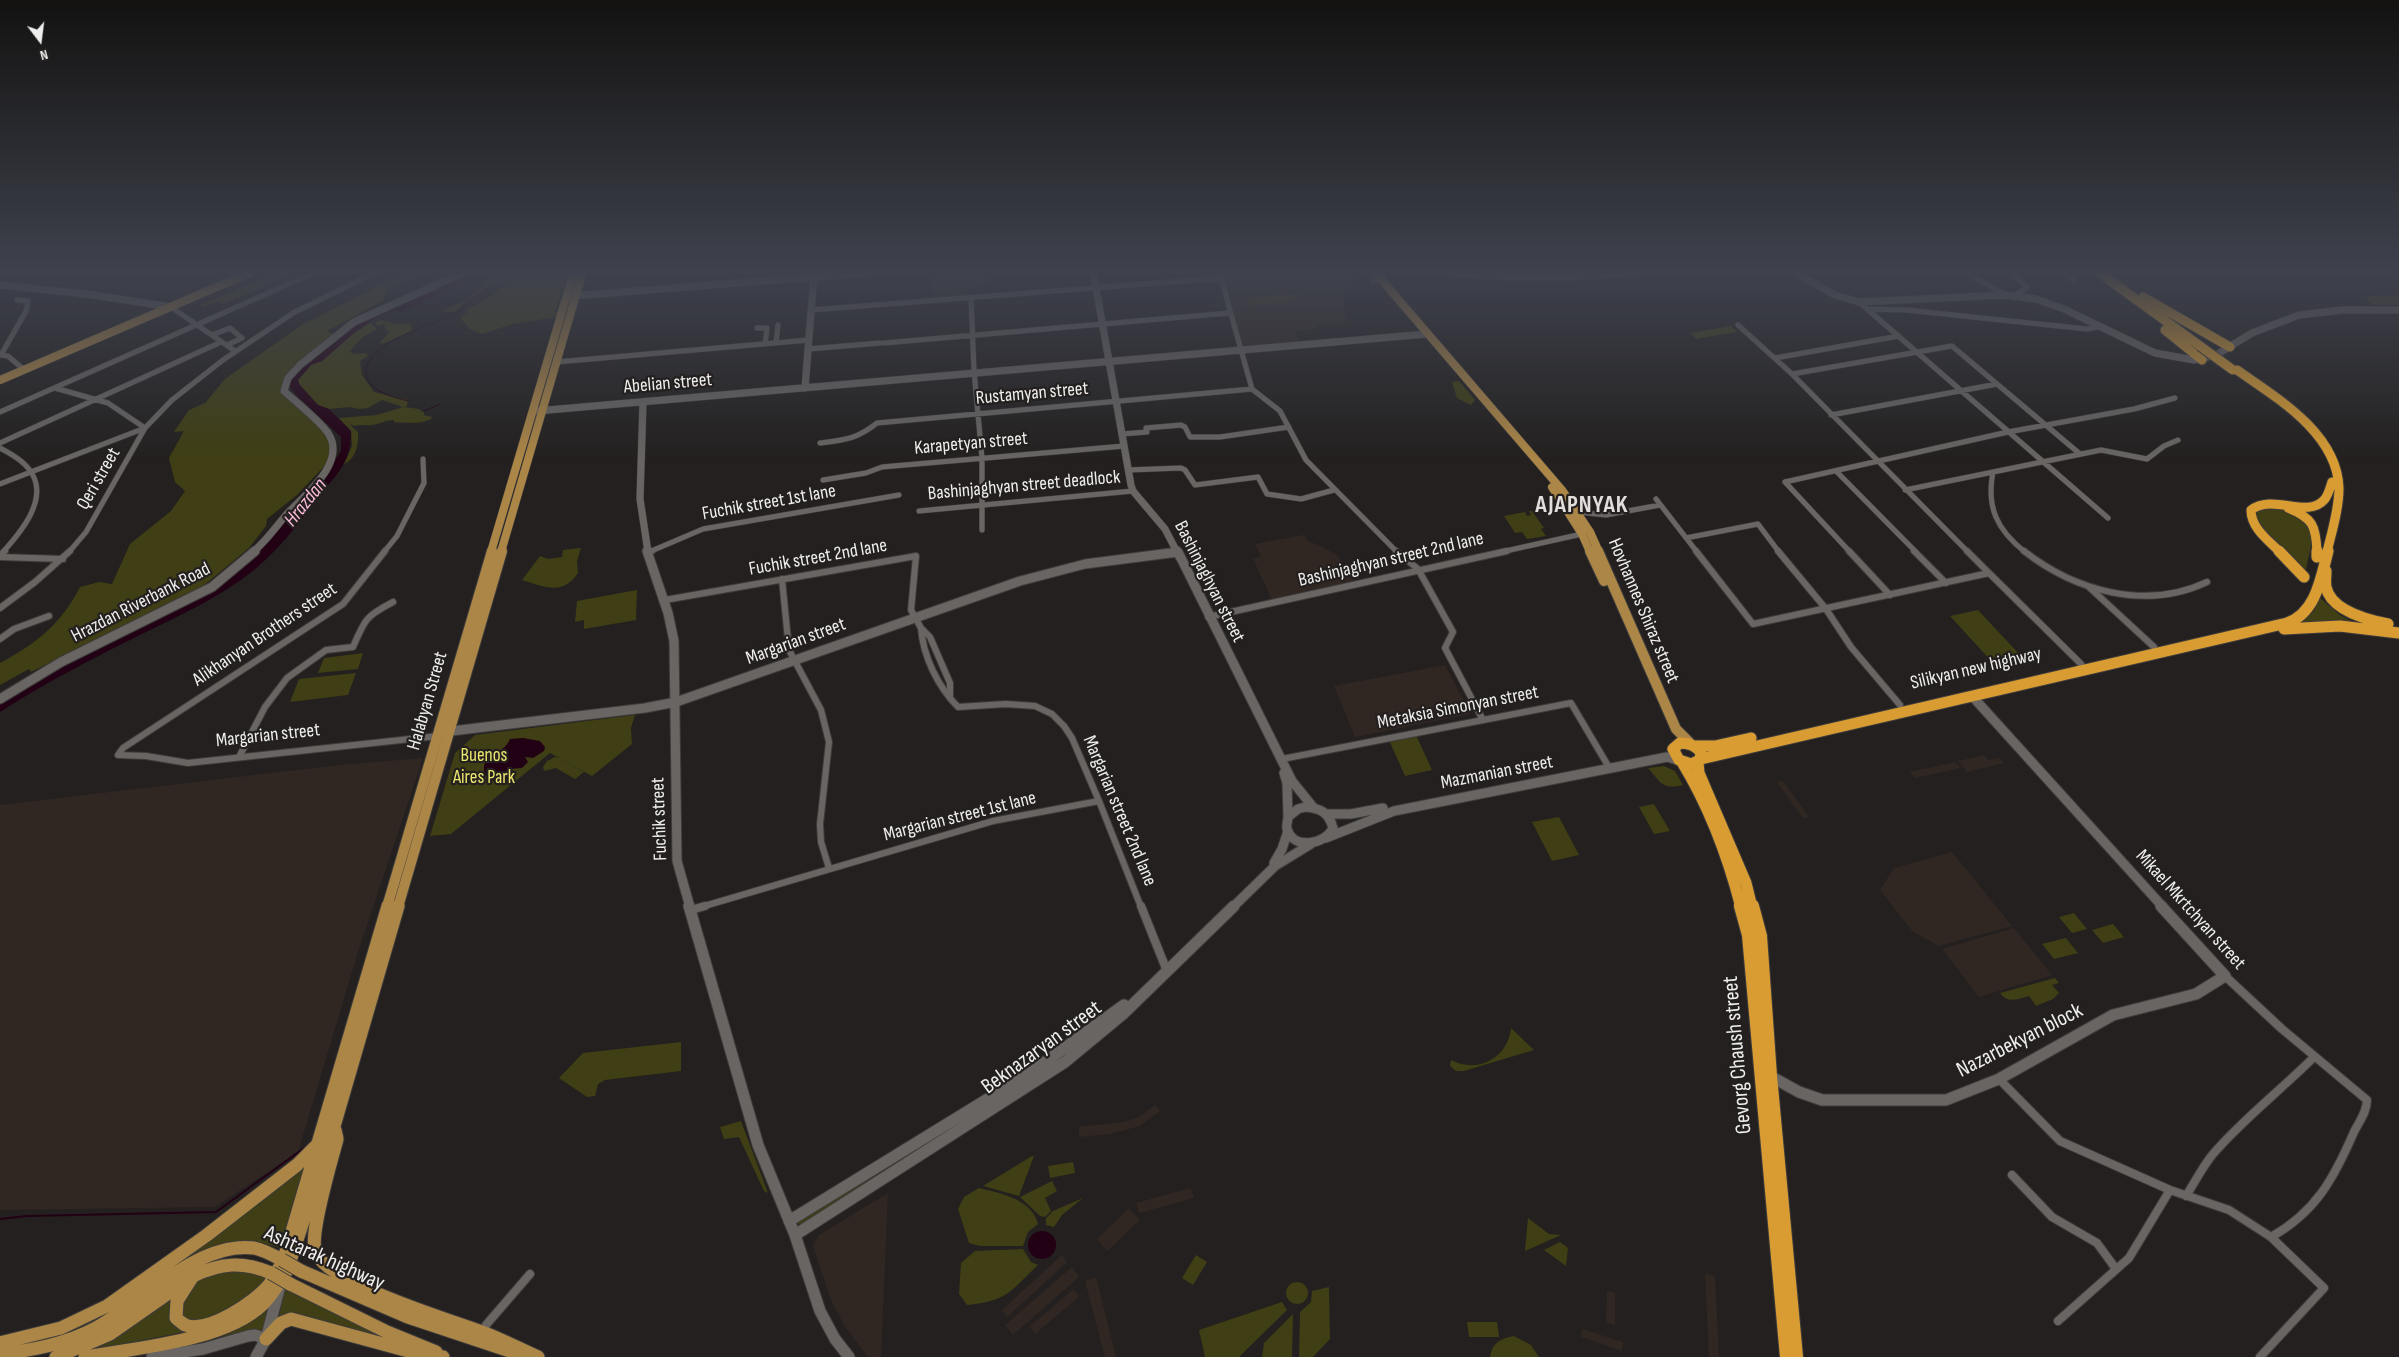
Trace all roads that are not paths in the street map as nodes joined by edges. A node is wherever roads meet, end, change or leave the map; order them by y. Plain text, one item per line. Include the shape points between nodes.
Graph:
1 (13, 334) edge
2 (103, 334) edge
3 (173, 334) edge
4 (238, 334) edge
5 (261, 334) edge
6 (338, 334) edge
7 (557, 334) edge
8 (564, 334) edge
9 (766, 334) edge
10 (777, 334) edge
11 (809, 334) edge
12 (969, 334) edge
13 (972, 334) edge
14 (1105, 334) edge
15 (1235, 334) edge
16 (1420, 334) edge
17 (1424, 334) joint
18 (1750, 334) edge
19 (2113, 334) edge
20 (2171, 334) edge
21 (2186, 334) edge
22 (2186, 334) edge
23 (2208, 334) edge
24 (2249, 334) edge
25 (212, 335) edge
26 (1899, 336) joint
27 (809, 340) junction
28 (221, 342) junction
29 (776, 343) junction
30 (765, 344) junction
31 (227, 345) junction
32 (2202, 346) junction
33 (2230, 347) junction
34 (808, 350) junction
35 (64, 351) junction
36 (236, 351) junction
37 (1240, 351) junction
38 (1917, 353) junction
39 (1775, 358) junction
40 (2202, 360) junction
41 (556, 362) junction
42 (1110, 362) junction
43 (22, 368) junction
44 (2238, 372) junction
45 (974, 374) junction
46 (1792, 374) junction
47 (0, 379) edge
48 (1997, 384) junction
49 (55, 388) junction
50 (804, 388) junction
51 (1252, 389) junction
52 (1962, 390) junction
53 (2175, 398) dead end
54 (96, 399) junction
55 (643, 402) junction
56 (1117, 402) junction
57 (538, 411) junction
58 (0, 412) edge
59 (978, 414) junction
60 (1831, 415) junction
61 (2046, 424) junction
62 (1289, 427) junction
63 (145, 428) junction
64 (2009, 431) junction
65 (1122, 434) junction
66 (2178, 440) dead end
67 (0, 443) edge
68 (820, 443) dead end
69 (1124, 446) junction
70 (0, 448) edge
71 (2080, 454) junction
72 (982, 458) junction
73 (424, 459) dead end
74 (2044, 462) junction
75 (1878, 463) junction
76 (1128, 470) junction
77 (32, 471) junction
78 (1836, 471) junction
79 (1993, 472) junction
80 (823, 480) dead end
81 (2332, 482) junction
82 (0, 484) edge
83 (1334, 490) junction
84 (1905, 490) junction
85 (1133, 491) junction
86 (898, 495) dead end
87 (1656, 499) dead end
88 (2261, 504) junction
89 (982, 505) junction
90 (1660, 505) junction
91 (919, 511) dead end
92 (1578, 512) junction
93 (2108, 518) dead end
94 (982, 530) dead end
95 (1582, 534) junction
96 (1686, 538) junction
97 (649, 552) junction
98 (1178, 553) junction
99 (2322, 554) junction
100 (0, 557) edge
101 (63, 559) junction
102 (1418, 569) junction
103 (1990, 573) junction
104 (2304, 577) dead end
105 (782, 579) junction
106 (2206, 582) dead end
107 (1946, 583) junction
108 (2088, 586) junction
109 (2321, 594) dead end
110 (1890, 595) junction
111 (665, 600) junction
112 (393, 602) dead end
113 (0, 608) edge
114 (1826, 609) junction
115 (49, 616) dead end
116 (1209, 616) junction
117 (915, 618) junction
118 (921, 628) junction
119 (2399, 630) edge
120 (930, 636) junction
121 (0, 639) edge
122 (920, 640) junction
123 (2196, 640) junction
124 (2213, 640) junction
125 (2154, 647) junction
126 (794, 660) junction
127 (2080, 664) junction
128 (943, 668) junction
129 (934, 671) junction
130 (950, 696) junction
131 (1972, 696) junction
132 (0, 699) edge
133 (676, 702) junction
134 (1900, 705) junction
135 (1483, 720) junction
136 (443, 734) junction
137 (1692, 744) junction
138 (1677, 754) junction
139 (120, 757) joint
140 (239, 757) junction
141 (1282, 759) junction
142 (1700, 760) junction
143 (1607, 764) junction
144 (1099, 801) junction
145 (1313, 807) junction
146 (1327, 814) junction
147 (1288, 817) junction
148 (1288, 831) junction
149 (1326, 838) junction
150 (1311, 844) junction
151 (829, 868) junction
152 (691, 910) junction
153 (1166, 970) junction
154 (2225, 976) junction
155 (2314, 1057) junction
156 (1770, 1076) junction
157 (1999, 1079) junction
158 (329, 1136) junction
159 (2012, 1175) dead end
160 (2170, 1190) junction
161 (2186, 1196) junction
162 (789, 1221) junction
163 (794, 1235) junction
164 (2271, 1237) junction
165 (282, 1261) junction
166 (2116, 1269) junction
167 (530, 1274) dead end
168 (193, 1276) junction
169 (280, 1280) junction
170 (2058, 1321) dead end
171 (484, 1333) junction
172 (266, 1339) junction
173 (0, 1343) edge
174 (0, 1354) edge
175 (56, 1357) edge
176 (89, 1357) edge
177 (152, 1357) edge
178 (256, 1357) edge
179 (443, 1357) edge
180 (449, 1357) edge
181 (529, 1357) edge
182 (538, 1357) edge
183 (849, 1357) edge
184 (1787, 1357) edge
185 (1798, 1357) edge
186 (2260, 1357) edge

1 - 43 street via 2,355
2 - 35 main road
3 - 49 street
4 - 31 street via 242,338
5 - 36 street
6 - 132 street, Hrazdan Riverbank Road via 288,378 284,391 329,434 333,453 330,465 266,541 212,587 62,662
7 - 57 main road, Halabyan Street
8 - 41 main road, Halabyan Street
9 - 30 street
10 - 29 street
11 - 27 street
12 - 34 street
13 - 45 street
14 - 42 street, Bashinjaghyan street
15 - 37 street
16 - 37 street
17 - 92 main road, Hovhannes Shiraz street via 1540,464
17 - 95 main road, Hovhannes Shiraz street via 1555,491
18 - 39 street
19 - 40 street via 2153,352 2183,360
20 - 40 highway
21 - 32 highway
22 - 32 highway
23 - 33 highway
24 - 33 street
25 - 28 street
26 - 38 street
26 - 39 street
27 - 29 street
27 - 34 street
28 - 31 street
28 - 54 street
29 - 30 street
30 - 41 street
31 - 36 street
32 - 44 highway, bridge
33 - 40 street
34 - 50 street
35 - 43 main road
35 - 47 main road
36 - 63 street via 172,400
37 - 42 street
37 - 51 street
38 - 46 street
38 - 48 street via 1952,346
38 - 52 street
39 - 46 street
41 - 57 main road, Halabyan Street
42 - 45 street, Abelian street
42 - 56 street, Bashinjaghyan street
43 - 47 main road
44 - 81 highway via 2306,429 2326,457
44 - 99 highway via 2297,416 2330,456 2338,474 2339,493
45 - 50 street, Abelian street
45 - 59 street
46 - 60 street
48 - 52 street
48 - 61 street
49 - 54 street
49 - 58 street
50 - 55 street, Abelian street
51 - 56 street, Rustamyan street
51 - 62 street via 1280,412
52 - 60 street
52 - 64 street
53 - 61 street via 2140,409
54 - 63 street via 108,403
54 - 67 street
55 - 57 street, Abelian street
55 - 97 street, Fuchik street via 641,498 643,532
56 - 59 street, Rustamyan street
56 - 65 street, Bashinjaghyan street
57 - 136 main road, Halabyan Street
59 - 68 street, Rustamyan street via 875,424 849,440
59 - 72 street
60 - 75 street
61 - 64 street
61 - 71 street
62 - 65 street via 1208,438 1190,437 1181,425
62 - 83 street via 1306,460
63 - 77 street
63 - 101 street, Qeri street via 86,532
64 - 74 street
64 - 75 street
65 - 69 street, Bashinjaghyan street
66 - 71 street via 2147,459 2101,450
69 - 72 street, Karapetyan street
69 - 76 street, Bashinjaghyan street
70 - 77 street via 22,460
71 - 74 street
72 - 80 street, Karapetyan street via 882,467
72 - 89 street
73 - 139 street, Alikhanyan Brothers street via 424,483 397,536 343,604 123,748
74 - 79 street
74 - 93 street
75 - 78 street
75 - 84 street
76 - 83 street, Bashinjaghyan street deadlock via 1181,468 1195,485 1258,477 1267,494 1301,499
76 - 85 street, Bashinjaghyan street
77 - 82 street
77 - 100 street via 37,492 30,520
78 - 107 street
78 - 110 street via 1786,482
79 - 84 street
79 - 108 street via 1990,505 2009,536 2041,563
81 - 88 highway via 2323,501 2318,504
81 - 99 highway via 2332,501
83 - 102 street
84 - 103 street
85 - 89 street, Bashinjaghyan street deadlock
85 - 98 street, Bashinjaghyan street via 1165,530
86 - 97 street, Fuchik street 1st lane via 703,529
87 - 90 street
88 - 99 highway via 2291,510 2312,523
88 - 104 highway via 2251,510 2251,519
89 - 91 street, Bashinjaghyan street deadlock
89 - 94 street
90 - 92 street via 1606,515
90 - 96 street
92 - 137 main road, Hovhannes Shiraz street via 1590,532 1676,729
95 - 102 street, Bashinjaghyan street 2nd lane
95 - 138 main road, Hovhannes Shiraz street
96 - 114 street via 1758,524
96 - 114 street via 1753,624
97 - 111 street, Fuchik street
98 - 116 street, Bashinjaghyan street
98 - 117 street, Margarian street via 1072,568 1022,581
99 - 119 highway via 2324,585 2331,597 2359,616
99 - 123 highway, Silikyan new highway via 2299,610 2283,619
99 - 124 highway via 2314,599 2303,615 2287,624
100 - 101 street
101 - 113 street, Qeri street
102 - 116 street, Bashinjaghyan street 2nd lane
102 - 135 street via 1453,632 1445,648
103 - 107 street
103 - 127 street
105 - 111 street, Fuchik street 2nd lane
105 - 117 street, Fuchik street 2nd lane via 916,556 911,610
105 - 126 street via 789,650
106 - 108 street via 2190,590 2167,595 2129,594
107 - 110 street
108 - 125 street
109 - 119 highway via 2354,619
110 - 114 street
111 - 133 street, Fuchik street via 671,616 674,642
112 - 140 street via 364,621 353,647 326,650 287,678 265,707
114 - 134 street via 1842,635
115 - 121 street via 14,629
116 - 141 street, Bashinjaghyan street
116 - 147 street, Bashinjaghyan street via 1286,778
117 - 118 street
117 - 126 street, Margarian street
118 - 120 street
118 - 122 street, Margarian street 2nd lane
119 - 124 highway via 2323,626
120 - 122 street
120 - 128 street
122 - 129 street, Margarian street 2nd lane
123 - 124 highway, Silikyan new highway
123 - 125 highway, Silikyan new highway
123 - 131 highway, Silikyan new highway
125 - 127 highway, Silikyan new highway
126 - 133 street, Margarian street
126 - 151 street via 821,710 829,742 820,824 821,842
127 - 134 highway, Silikyan new highway
128 - 129 street
128 - 130 street via 950,683
129 - 130 street, Margarian street 2nd lane via 941,687
130 - 144 street, Margarian street 2nd lane via 954,704 963,708 1021,704 1052,714 1072,738
131 - 142 highway, Silikyan new highway
131 - 154 street, Mikael Mkrtchyan street
133 - 136 street, Margarian street via 596,717
133 - 152 street, Fuchik street via 675,838
134 - 137 highway, Silikyan new highway via 1715,746
135 - 141 street, Metaksia Simonyan street
135 - 143 street, Metaksia Simonyan street via 1571,703
136 - 140 street, Margarian street
136 - 158 main road, Halabyan Street
137 - 138 highway, Silikyan new highway
137 - 142 highway, Gevorg Chaush street via 1699,750
138 - 142 highway, Silikyan new highway via 1691,764
138 - 143 street, Mazmanian street via 1667,752
138 - 149 street, Mazmanian street via 1394,811
138 - 184 highway, Gevorg Chaush street via 1694,782 1732,872 1749,935
139 - 140 street, Margarian street via 146,756 188,763
141 - 145 street, Bashinjaghyan street via 1292,781
142 - 156 highway, Gevorg Chaush street via 1699,773 1746,883 1760,936
143 - 146 street, Mazmanian street via 1365,812
144 - 151 street, Margarian street 1st lane via 993,821
144 - 153 street, Margarian street 2nd lane
145 - 146 street
145 - 147 street via 1298,809
146 - 149 street via 1332,824
147 - 148 street
148 - 150 street via 1297,840
148 - 153 street, Beknazaryan street via 1272,865
149 - 150 street
150 - 153 street, Beknazaryan street via 1271,870
151 - 152 street, Margarian street 1st lane
152 - 162 street, Fuchik street via 749,1117
153 - 162 street, Beknazaryan street via 1119,1009 1030,1073
153 - 163 street, Beknazaryan street via 1123,1014 1032,1085
154 - 155 street, Mikael Mkrtchyan street
154 - 157 street, Nazarbekyan block via 2196,994 2114,1015
155 - 161 street via 2264,1101 2212,1155
155 - 164 street, Mikael Mkrtchyan street via 2367,1100 2346,1155 2323,1196 2285,1230
156 - 157 street, Nazarbekyan block via 1822,1100 1946,1100
156 - 185 highway, Gevorg Chaush street
157 - 160 street via 2060,1141
158 - 165 main road
158 - 169 main road via 292,1256
158 - 171 main road via 313,1239 319,1260 339,1276 415,1309
158 - 173 main road via 230,1217 107,1306 61,1328
159 - 166 street via 2052,1217 2097,1243
160 - 161 street
160 - 166 street via 2138,1246
161 - 164 street via 2229,1210
162 - 163 street
163 - 183 street via 820,1311
164 - 186 street via 2324,1288
165 - 168 main road via 273,1281 240,1312 209,1325 188,1328 180,1325 175,1317 176,1303
165 - 169 street
165 - 174 main road, Ashtarak highway via 266,1251 251,1248 220,1252 194,1263 95,1329 29,1350
165 - 181 main road, Ashtarak highway, bridge via 342,1291 415,1320
166 - 170 street
167 - 171 street via 486,1325
168 - 169 main road, Ashtarak highway via 233,1262 256,1267
168 - 175 main road, Ashtarak highway via 110,1334
169 - 172 street
169 - 176 main road via 262,1304 236,1325 222,1331
169 - 180 main road, Ashtarak highway via 387,1332
171 - 182 main road
172 - 177 street via 248,1336 202,1349
172 - 178 street
172 - 179 main road via 281,1323 291,1319 416,1353

